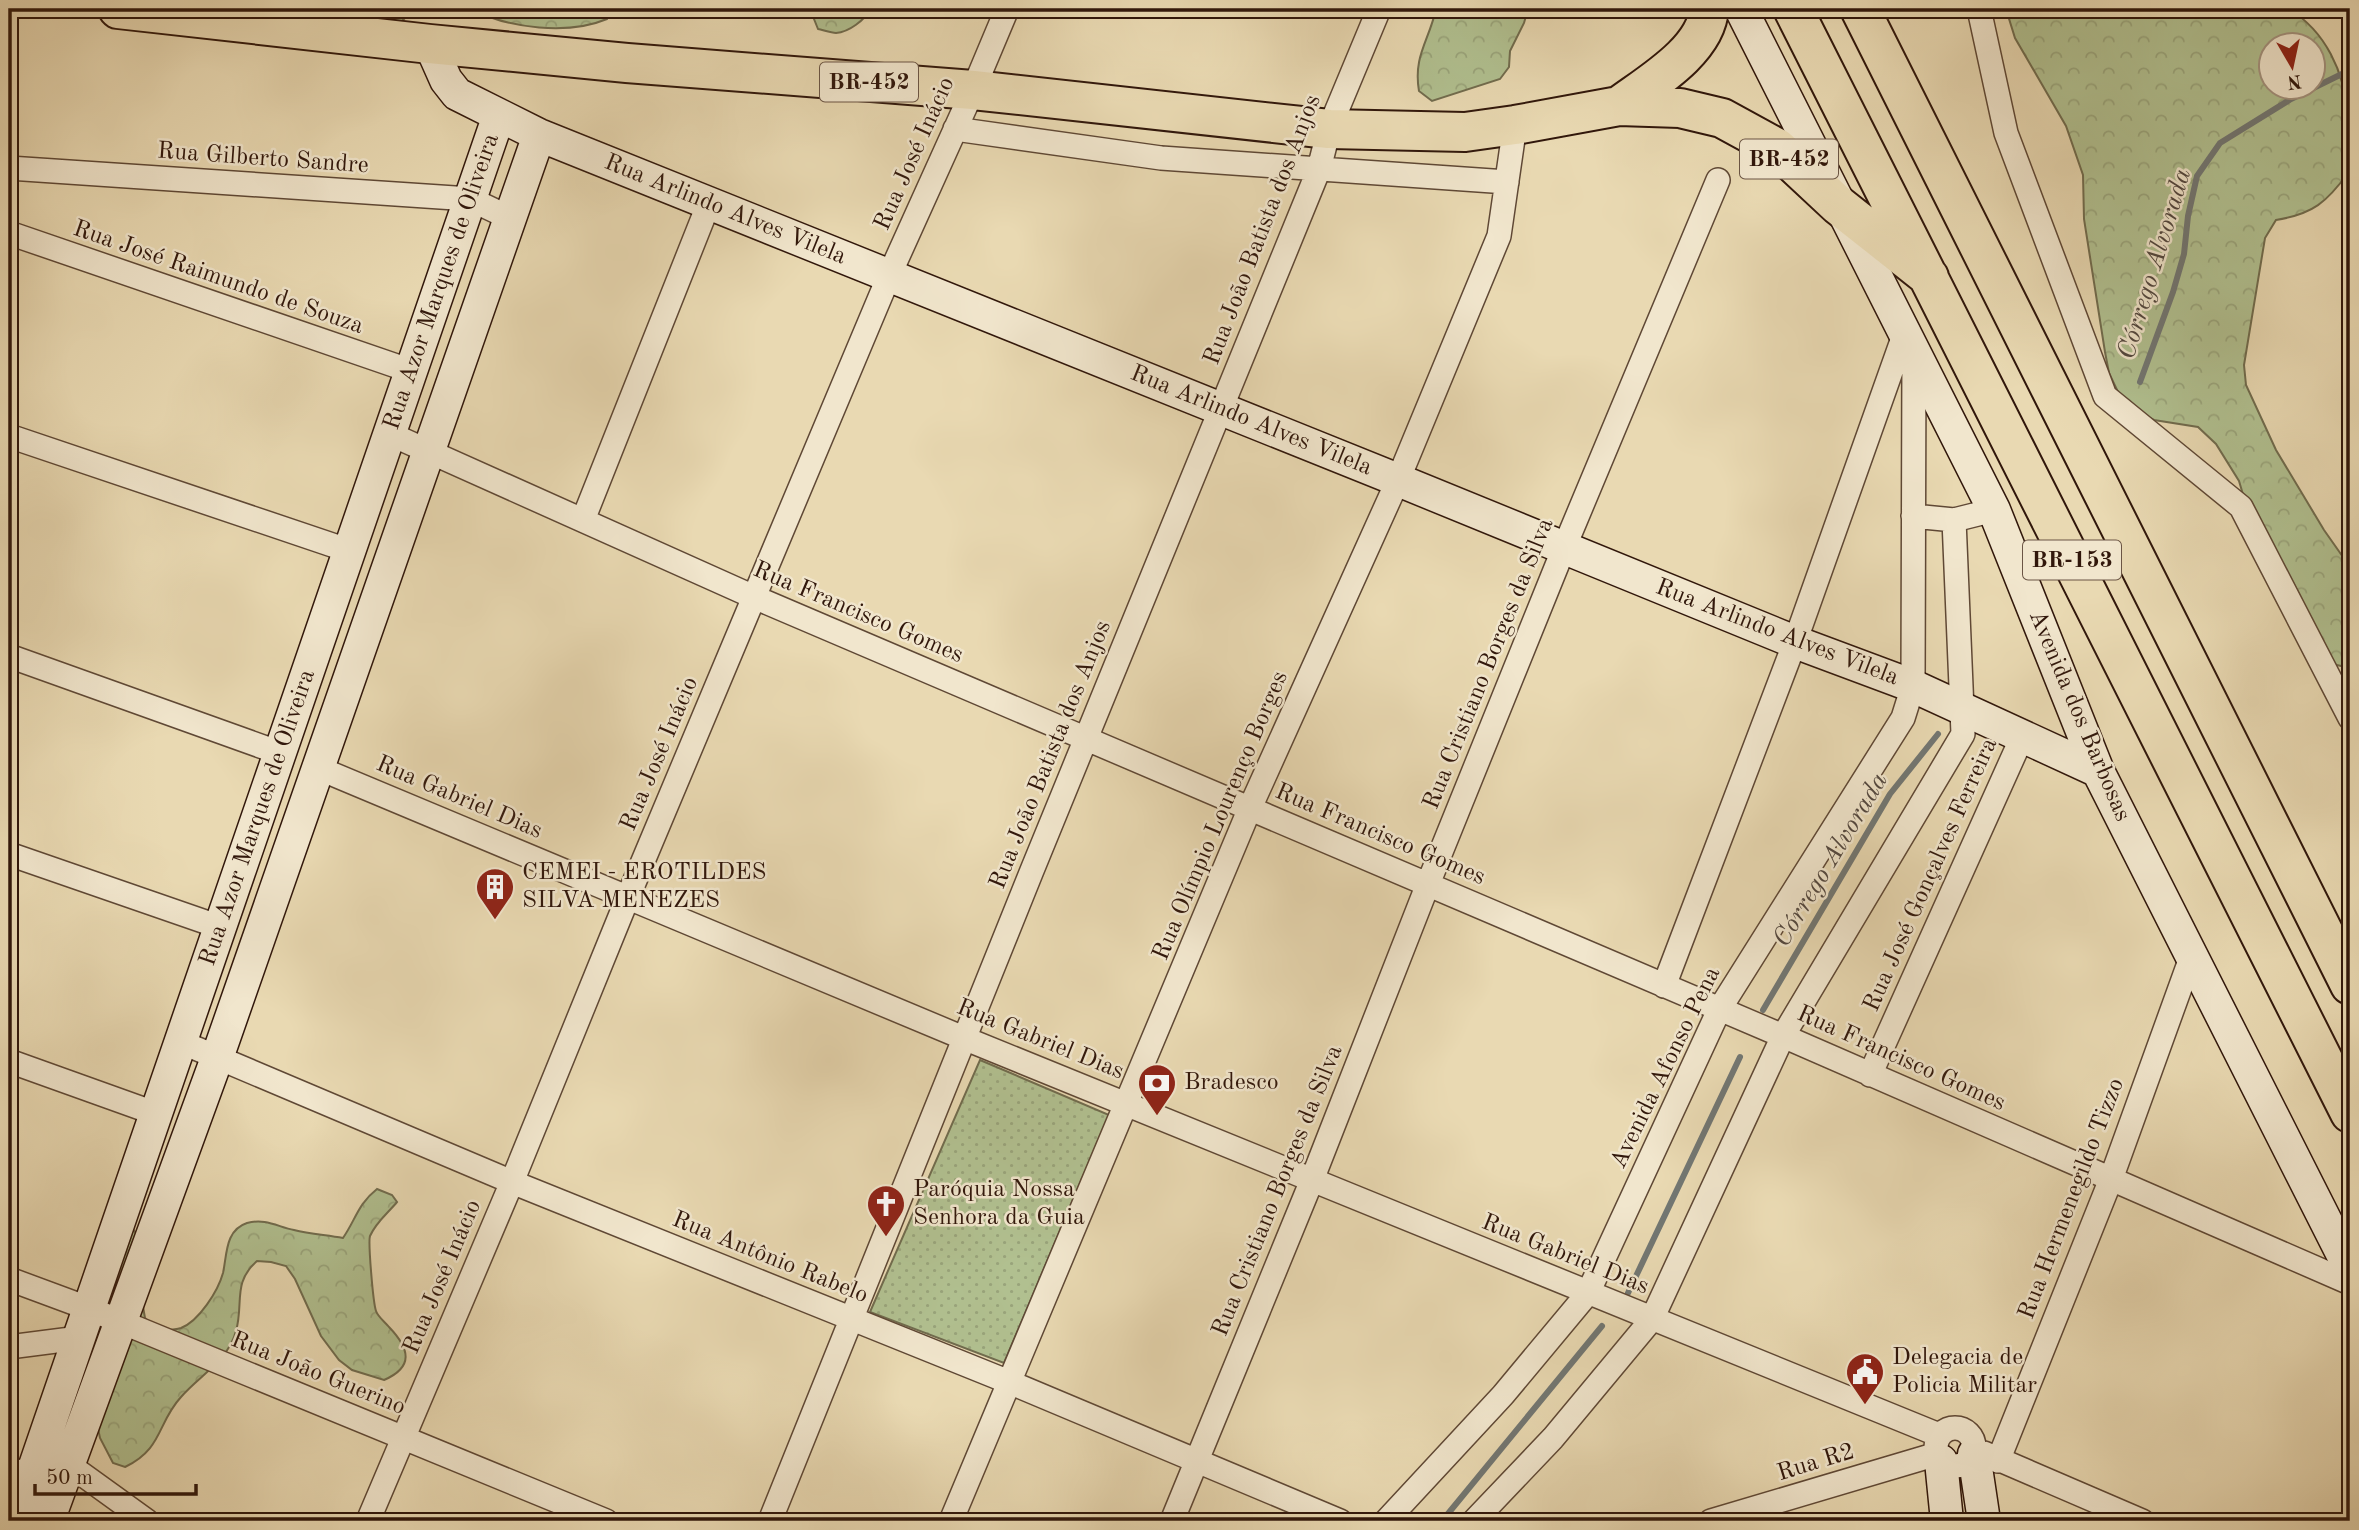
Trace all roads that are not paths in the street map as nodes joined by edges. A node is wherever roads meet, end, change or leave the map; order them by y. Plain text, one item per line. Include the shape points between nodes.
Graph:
1 (118, 9) edge
2 (1007, 9) edge
3 (1379, 9) edge
4 (1709, 9) edge
5 (1741, 9) edge
6 (1793, 9) edge
7 (1860, 9) edge
8 (1979, 9) edge
9 (430, 44) junction
10 (973, 90) junction
11 (1619, 106) junction
12 (499, 115) junction
13 (1515, 125) junction
14 (955, 129) junction
15 (1329, 129) junction
16 (539, 135) junction
17 (9, 168) edge
18 (1319, 169) junction
19 (1718, 180) dead end
20 (1507, 183) junction
21 (470, 200) junction
22 (709, 203) junction
23 (1838, 205) junction
24 (510, 218) junction
25 (9, 233) edge
26 (889, 276) junction
27 (1929, 277) junction
28 (1909, 344) junction
29 (411, 372) junction
30 (1220, 409) junction
31 (390, 434) junction
32 (9, 436) edge
33 (429, 450) junction
34 (1398, 480) junction
35 (1994, 510) junction
36 (1913, 516) junction
37 (583, 520) junction
38 (1954, 520) junction
39 (1564, 548) junction
40 (350, 551) junction
41 (754, 597) junction
42 (323, 627) junction
43 (363, 640) junction
44 (1795, 642) junction
45 (9, 656) edge
46 (1913, 687) junction
47 (1962, 710) junction
48 (2350, 718) edge
49 (2023, 735) junction
50 (1085, 738) junction
51 (280, 753) junction
52 (318, 768) junction
53 (2098, 771) junction
54 (1250, 808) junction
55 (256, 822) junction
56 (293, 838) junction
57 (9, 854) edge
58 (1428, 884) junction
59 (628, 897) junction
60 (220, 927) junction
61 (2192, 955) junction
62 (2350, 985) edge
63 (1664, 986) junction
64 (1719, 1010) junction
65 (1783, 1036) junction
66 (966, 1039) junction
67 (181, 1042) junction
68 (217, 1058) junction
69 (9, 1060) edge
70 (1870, 1075) junction
71 (1127, 1104) junction
72 (2350, 1113) edge
73 (156, 1114) junction
74 (2111, 1179) junction
75 (1312, 1180) junction
76 (512, 1182) junction
77 (2350, 1269) edge
78 (9, 1279) edge
79 (2350, 1283) edge
80 (1588, 1293) junction
81 (1652, 1319) junction
82 (850, 1320) junction
83 (84, 1323) junction
84 (122, 1323) junction
85 (9, 1347) edge
86 (1009, 1382) junction
87 (402, 1437) junction
88 (1939, 1450) junction
89 (1982, 1455) junction
90 (1196, 1461) junction
91 (68, 1464) junction
92 (22, 1470) edge
93 (16, 1521) edge
94 (48, 1521) edge
95 (147, 1521) edge
96 (368, 1521) edge
97 (606, 1521) edge
98 (770, 1521) edge
99 (951, 1521) edge
100 (1172, 1521) edge
101 (1340, 1521) edge
102 (1386, 1521) edge
103 (1474, 1521) edge
104 (1711, 1521) edge
105 (1947, 1521) edge
106 (1984, 1521) edge
107 (2142, 1521) edge

1 - 9 highway, BR-452
2 - 10 street, Rua José Inácio
3 - 15 street, Rua João Batista dos Anjos
4 - 11 highway, BR-452 via 1695,45
5 - 23 street, Avenida dos Barbosas
6 - 27 highway, BR-153
7 - 62 highway, BR-153
8 - 48 street via 2006,133 2105,397 2241,507
9 - 10 highway, BR-452
9 - 12 street, Rua Arlindo Alves Vilela via 457,94
10 - 14 street, Rua José Inácio
10 - 15 highway, BR-452
11 - 13 highway, BR-452
11 - 23 highway, BR-452 via 1680,108 1722,118 1777,148
12 - 16 street, Rua Arlindo Alves Vilela
12 - 21 street, Rua Azor Marques de Oliveira
13 - 15 highway, BR-452 via 1465,132
13 - 20 street, Rua Olímpio Lourenço Borges
14 - 18 street via 1161,158
14 - 26 street, Rua José Inácio
15 - 18 street, Rua João Batista dos Anjos
16 - 22 street, Rua Arlindo Alves Vilela
16 - 24 street, Rua Azor Marques de Oliveira
17 - 21 street, Rua Gilberto Sandre
18 - 20 street
18 - 30 street, Rua João Batista dos Anjos
19 - 39 street, Rua Cristiano Borges da Silva
20 - 34 street, Rua Olímpio Lourenço Borges via 1499,236
21 - 24 street, Rua Gilberto Sandre
21 - 29 street, Rua Azor Marques de Oliveira
22 - 26 street, Rua Arlindo Alves Vilela
22 - 37 street
23 - 27 highway, BR-452
23 - 28 street, Avenida dos Barbosas
24 - 33 street, Rua Azor Marques de Oliveira
25 - 29 street, Rua José Raimundo de Souza
26 - 30 street, Rua Arlindo Alves Vilela
26 - 41 street, Rua José Inácio
27 - 72 highway, BR-153
28 - 35 street, Avenida dos Barbosas
28 - 36 street, Avenida Afonso Pena
28 - 44 street
29 - 31 street, Rua Azor Marques de Oliveira
30 - 34 street, Rua Arlindo Alves Vilela
30 - 50 street, Rua João Batista dos Anjos
31 - 33 street, Rua Francisco Gomes
31 - 40 street, Rua Azor Marques de Oliveira
32 - 40 street
33 - 37 street, Rua Francisco Gomes
33 - 43 street, Rua Azor Marques de Oliveira
34 - 39 street, Rua Arlindo Alves Vilela
34 - 54 street, Rua Olímpio Lourenço Borges
35 - 38 street
35 - 53 street, Avenida dos Barbosas
36 - 38 street
36 - 46 street, Avenida Afonso Pena
37 - 41 street, Rua Francisco Gomes
38 - 47 street
39 - 44 street, Rua Arlindo Alves Vilela
39 - 58 street, Rua Cristiano Borges da Silva
40 - 42 street, Rua Azor Marques de Oliveira
41 - 50 street, Rua Francisco Gomes
41 - 59 street, Rua José Inácio
42 - 43 street
42 - 51 street, Rua Azor Marques de Oliveira
43 - 52 street, Rua Azor Marques de Oliveira
44 - 46 street, Rua Arlindo Alves Vilela
44 - 63 street
45 - 51 street
46 - 47 street, Rua Arlindo Alves Vilela
46 - 64 street, Avenida Afonso Pena via 1903,718
47 - 49 street, Rua Arlindo Alves Vilela
47 - 65 street via 1963,734
49 - 53 street, Rua Arlindo Alves Vilela
49 - 70 street, Rua José Gonçalves Ferreira
50 - 54 street, Rua Francisco Gomes
50 - 66 street, Rua João Batista dos Anjos
51 - 55 street, Rua Azor Marques de Oliveira
52 - 56 street, Rua Azor Marques de Oliveira
52 - 59 street, Rua Gabriel Dias
53 - 61 street, Avenida dos Barbosas
54 - 58 street, Rua Francisco Gomes
54 - 71 street, Rua Olímpio Lourenço Borges
55 - 56 street
55 - 60 street, Rua Azor Marques de Oliveira
56 - 68 street, Rua Azor Marques de Oliveira
57 - 60 street
58 - 63 street, Rua Francisco Gomes
58 - 75 street, Rua Cristiano Borges da Silva
59 - 66 street, Rua Gabriel Dias
59 - 76 street, Rua José Inácio
60 - 67 street, Rua Azor Marques de Oliveira
61 - 74 street, Rua Hermenegildo Tizzo
61 - 77 street, Avenida dos Barbosas
63 - 64 street, Rua Francisco Gomes
64 - 65 street, Rua Francisco Gomes
64 - 80 street, Avenida Afonso Pena
65 - 70 street, Rua Francisco Gomes
65 - 81 street
66 - 71 street, Rua Gabriel Dias
66 - 82 street, Rua João Batista dos Anjos
67 - 68 street, Rua Antônio Rabelo
67 - 73 street, Rua Azor Marques de Oliveira
68 - 76 street, Rua Antônio Rabelo
68 - 84 street, Rua Azor Marques de Oliveira
69 - 73 street
70 - 74 street, Rua Francisco Gomes
71 - 75 street, Rua Gabriel Dias
71 - 86 street, Rua Olímpio Lourenço Borges
73 - 83 street, Rua Azor Marques de Oliveira
74 - 79 street, Rua Francisco Gomes
74 - 89 street, Rua Hermenegildo Tizzo
75 - 80 street, Rua Gabriel Dias
75 - 90 street, Rua Cristiano Borges da Silva
76 - 82 street, Rua Antônio Rabelo
76 - 87 street, Rua José Inácio
78 - 83 street
80 - 81 street, Rua Gabriel Dias
80 - 102 street, Avenida Afonso Pena via 1503,1395
81 - 88 street, Rua Gabriel Dias
81 - 103 street via 1553,1438
82 - 86 street, Rua Antônio Rabelo
82 - 98 street, Rua João Batista dos Anjos
83 - 84 street via 104,1332
83 - 85 street
83 - 92 street, Rua Azor Marques de Oliveira
84 - 87 street, Rua João Guerino
84 - 91 street, Rua Azor Marques de Oliveira
86 - 90 street, Rua Antônio Rabelo
86 - 99 street, Rua Olímpio Lourenço Borges
87 - 96 street, Rua José Inácio
87 - 97 street, Rua João Guerino
88 - 89 street, Rua Gabriel Dias via 1949,1466
88 - 89 street, Rua Gabriel Dias via 1947,1429 1957,1427 1967,1431
88 - 104 street, Rua R2
88 - 105 street
89 - 106 street
89 - 107 street, Rua Gabriel Dias
90 - 100 street, Rua Cristiano Borges da Silva
90 - 101 street, Rua Antônio Rabelo
91 - 92 street
91 - 94 street, Rua Azor Marques de Oliveira
91 - 95 street
92 - 93 street, Rua Azor Marques de Oliveira

